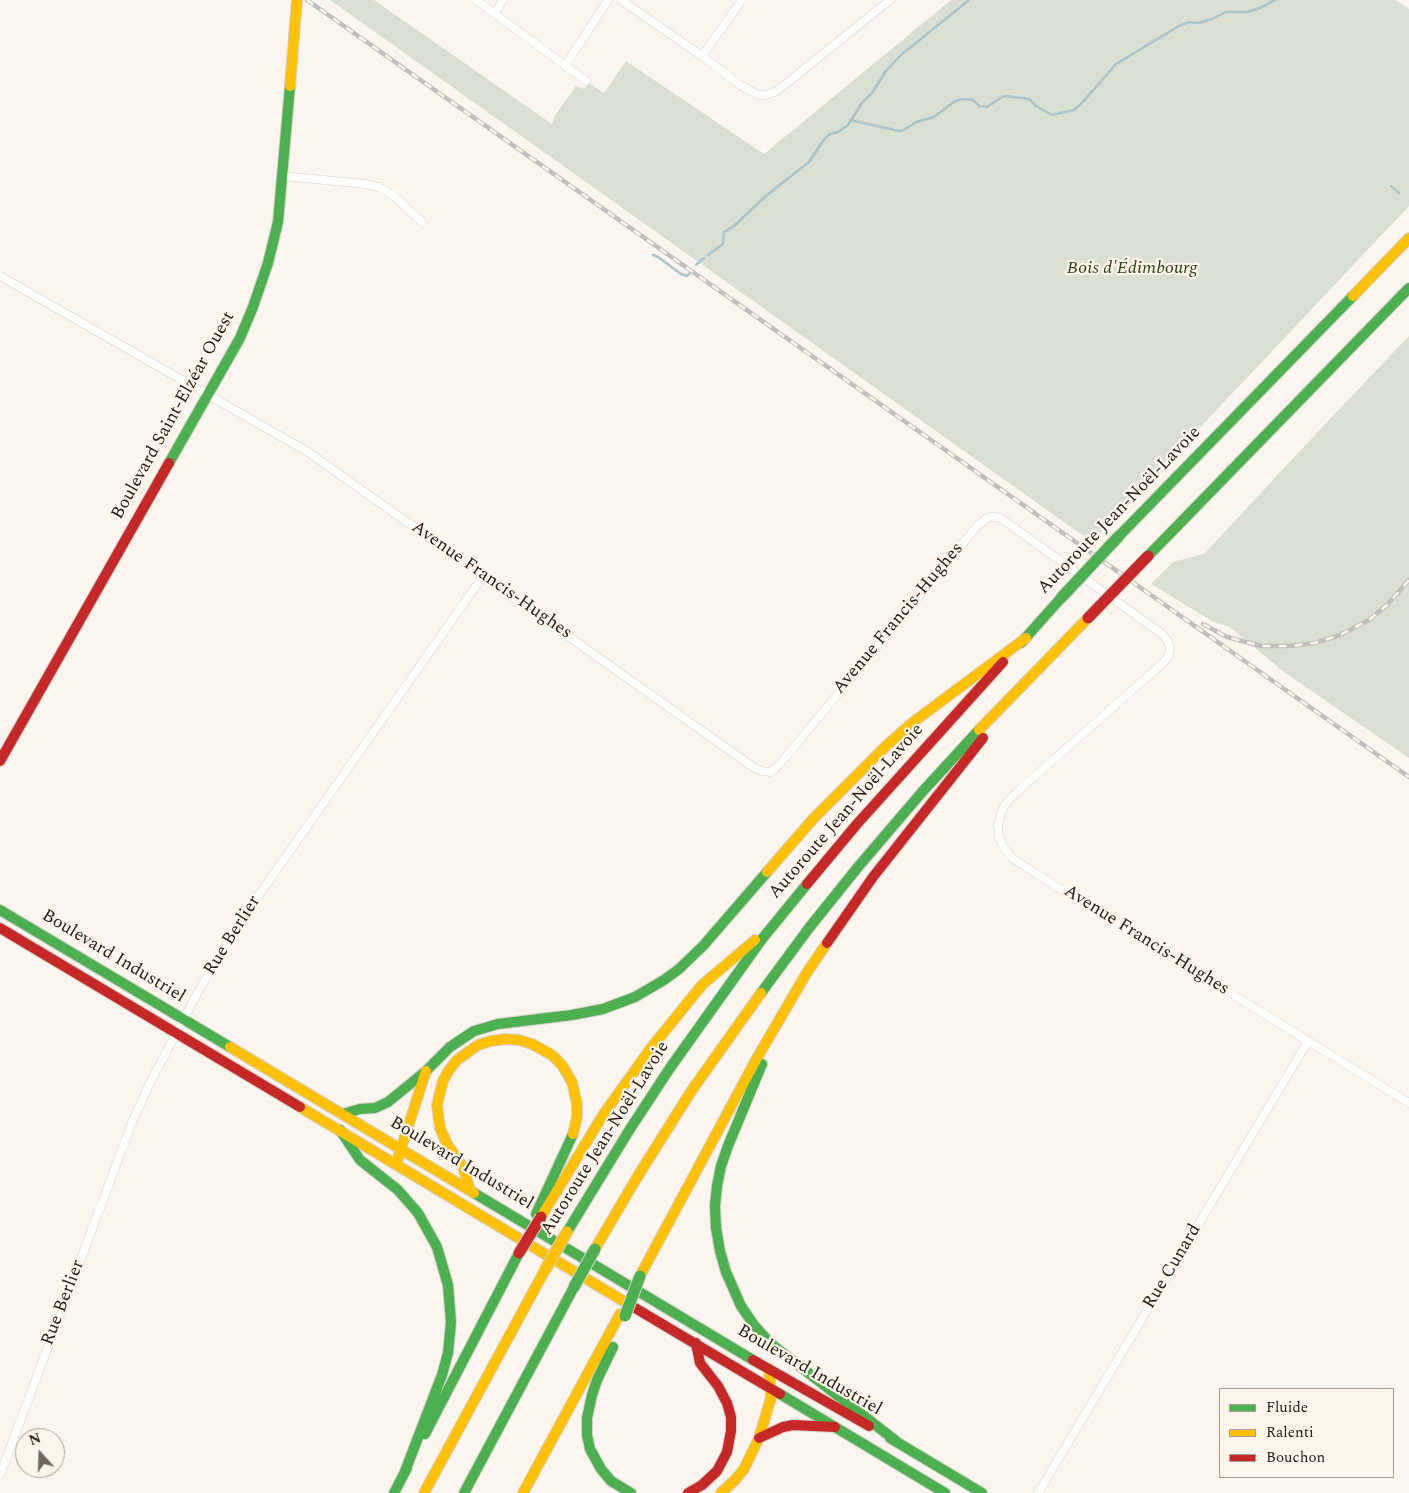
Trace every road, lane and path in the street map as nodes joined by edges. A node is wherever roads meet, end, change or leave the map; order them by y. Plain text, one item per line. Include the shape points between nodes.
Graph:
1 (297, 0) edge
2 (476, 0) edge
3 (503, 0) edge
4 (608, 0) edge
5 (621, 0) edge
6 (742, 0) edge
7 (890, 0) edge
8 (494, 13) junction
9 (702, 56) junction
10 (565, 66) junction
11 (586, 82) dead end
12 (283, 176) junction
13 (422, 222) dead end
14 (1409, 238) edge
15 (0, 276) edge
16 (1409, 288) edge
17 (207, 395) junction
18 (483, 576) junction
19 (1026, 638) junction
20 (1031, 676) junction
21 (0, 761) edge
22 (0, 910) edge
23 (776, 921) junction
24 (0, 928) edge
25 (788, 1003) junction
26 (184, 1019) junction
27 (177, 1033) junction
28 (1308, 1042) junction
29 (426, 1071) junction
30 (1409, 1103) edge
31 (342, 1114) junction
32 (340, 1130) junction
33 (401, 1149) junction
34 (396, 1164) junction
35 (470, 1190) junction
36 (538, 1216) junction
37 (623, 1315) junction
38 (696, 1344) junction
39 (769, 1369) junction
40 (771, 1388) junction
41 (835, 1427) junction
42 (759, 1438) junction
43 (896, 1441) junction
44 (404, 1474) junction
45 (0, 1475) edge
46 (394, 1493) edge
47 (424, 1493) edge
48 (464, 1493) edge
49 (523, 1493) edge
50 (631, 1493) edge
51 (688, 1493) edge
52 (721, 1493) edge
53 (945, 1493) edge
54 (982, 1493) edge
55 (1038, 1493) edge

1 - 12 main road, Boulevard Saint-Elzéar Ouest
2 - 8 street
3 - 8 street
4 - 10 street
5 - 9 street
6 - 9 street
7 - 9 street via 777,91 766,95 758,95 740,85
8 - 10 street
10 - 11 street
12 - 13 street via 375,186 392,194
12 - 17 main road, Boulevard Saint-Elzéar Ouest via 277,229 262,282 240,338
14 - 19 main road, Autoroute Jean-Noël-Lavoie, bridge via 1119,536
15 - 17 street, Avenue Francis-Hughes
16 - 20 main road, bridge
17 - 18 street, Avenue Francis-Hughes via 308,452
17 - 21 main road, Boulevard Saint-Elzéar Ouest
18 - 26 street, Rue Berlier via 240,922
18 - 28 street, Avenue Francis-Hughes via 753,767 768,772 783,760 978,525 988,517 1002,519 1162,634 1170,649 1163,664 1007,802 1000,813 998,825 1004,848 1024,866
19 - 23 main road, Autoroute Jean-Noël-Lavoie via 874,804
19 - 29 main road via 912,722 886,746 814,818 703,946 671,976 635,997 603,1009 480,1029 461,1038
20 - 25 main road via 869,882
20 - 48 main road, bridge via 975,734 858,867 739,1022 676,1114 625,1197
22 - 26 main road, Boulevard Industriel
23 - 36 main road via 702,985 673,1019 603,1115
23 - 47 main road, Autoroute Jean-Noël-Lavoie, bridge via 630,1129 545,1270
24 - 27 main road, Boulevard Industriel
25 - 37 main road, bridge via 640,1276
25 - 43 main road via 721,1166 716,1217 722,1262 741,1306 770,1343
26 - 27 street, Rue Berlier
26 - 31 main road, Boulevard Industriel
27 - 32 main road, Boulevard Industriel
27 - 45 street, Rue Berlier via 133,1120
28 - 30 street, Avenue Francis-Hughes
28 - 55 street, Rue Cunard
29 - 31 main road via 382,1105
29 - 33 main road
31 - 33 main road, Boulevard Industriel
32 - 34 main road, Boulevard Industriel
32 - 44 main road via 360,1160 398,1190 418,1213 437,1248 448,1285 452,1322 446,1362
33 - 34 main road
33 - 35 main road, Boulevard Industriel
34 - 38 main road, Boulevard Industriel
35 - 36 main road via 464,1167 440,1128 437,1104 442,1082 457,1060 478,1045 505,1039 532,1044 562,1065 572,1082 577,1104 572,1138
35 - 39 main road, Boulevard Industriel
36 - 44 main road, bridge
37 - 49 main road
37 - 50 main road via 613,1347 594,1388 587,1430 590,1449 601,1469 611,1481
38 - 40 main road, Boulevard Industriel
38 - 51 main road via 700,1363 727,1403 731,1431 717,1471 708,1481
39 - 40 main road
39 - 43 main road, Boulevard Industriel
40 - 41 main road, Boulevard Industriel
40 - 42 main road via 770,1404
41 - 42 main road via 793,1425
41 - 53 main road, Boulevard Industriel
42 - 52 main road via 744,1469
43 - 54 main road, Boulevard Industriel
44 - 46 main road

